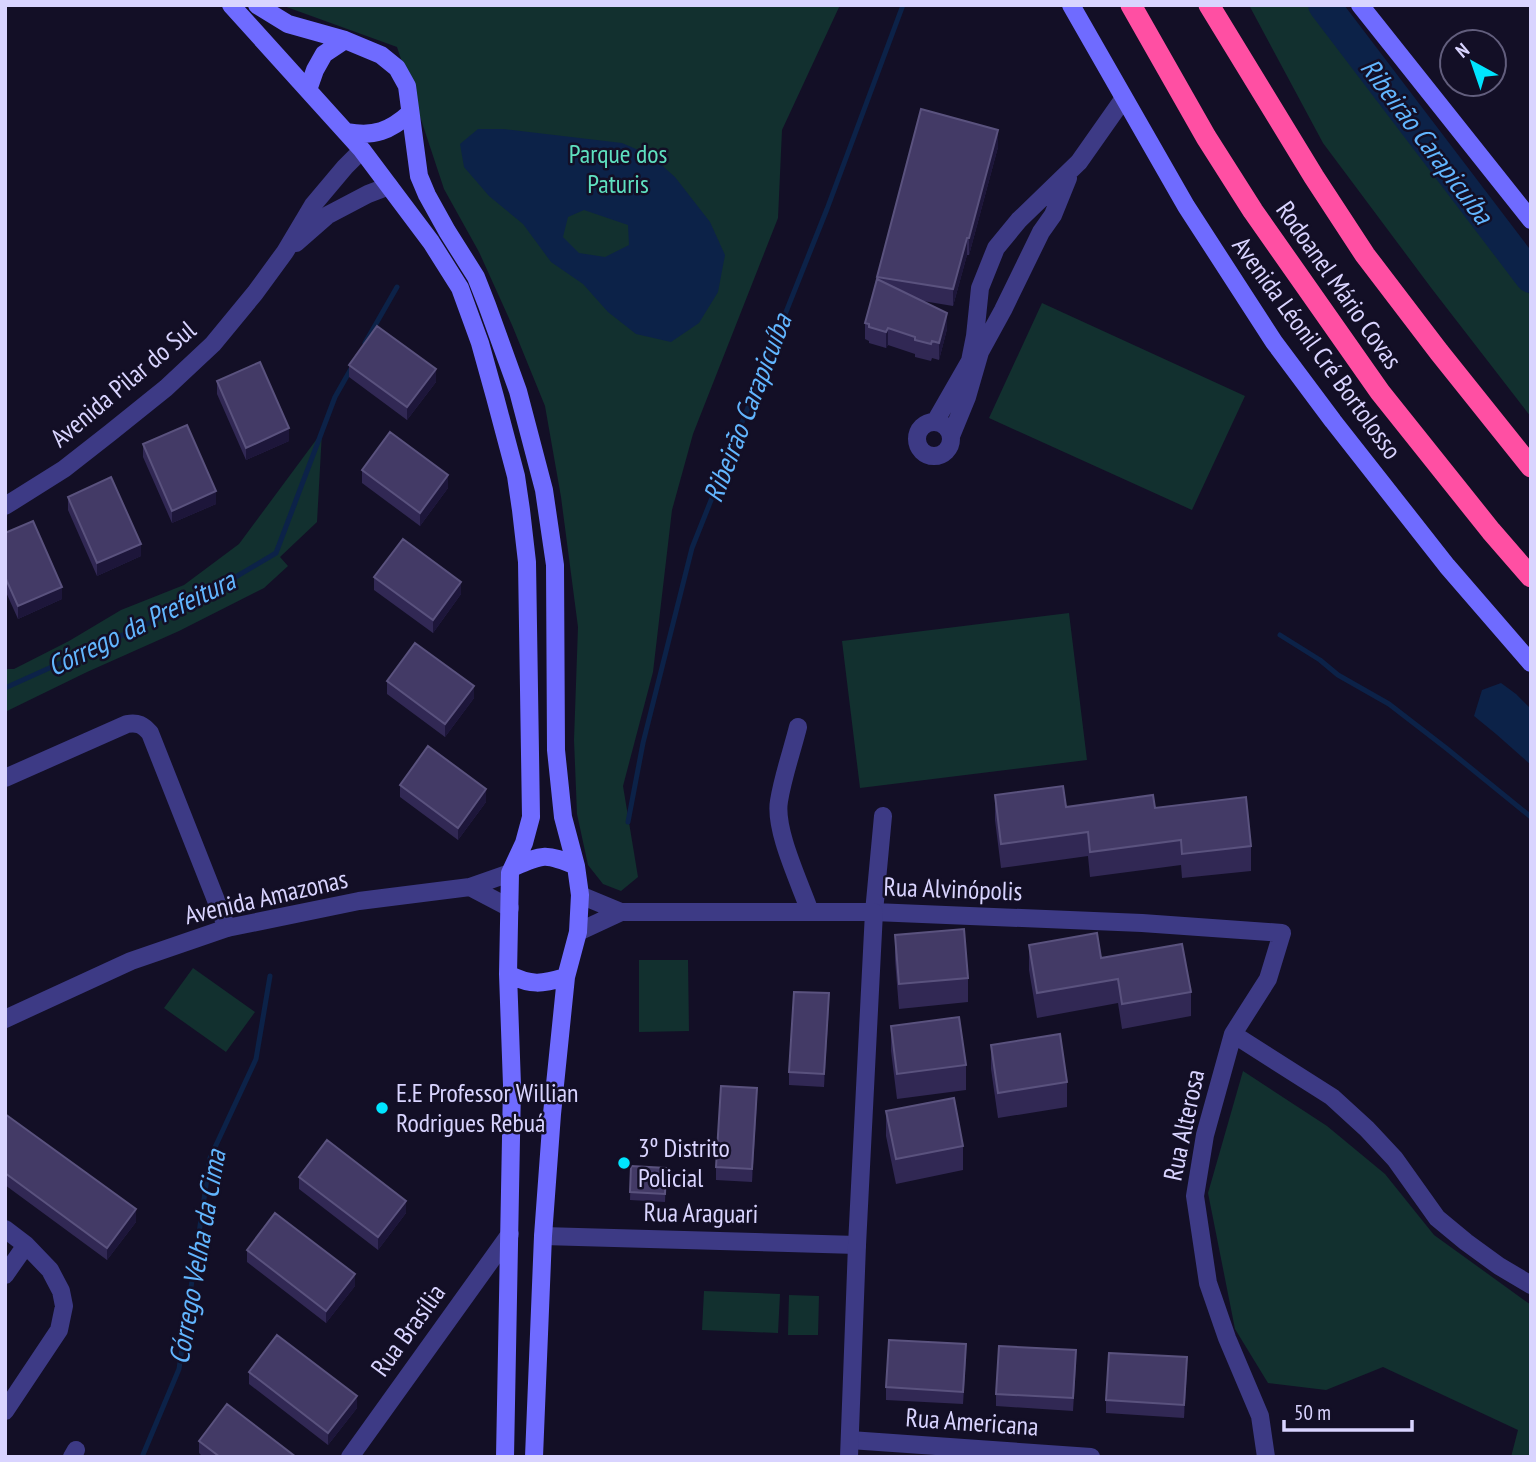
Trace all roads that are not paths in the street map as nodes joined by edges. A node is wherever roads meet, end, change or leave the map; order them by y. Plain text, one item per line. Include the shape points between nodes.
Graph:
1 (231, 5) edge
2 (257, 5) edge
3 (1071, 5) edge
4 (1131, 5) edge
5 (1209, 5) edge
6 (1360, 5) edge
7 (345, 40) junction
8 (308, 90) junction
9 (1124, 98) junction
10 (410, 113) junction
11 (347, 132) junction
12 (362, 150) junction
13 (1071, 171) junction
14 (389, 186) junction
15 (1531, 220) edge
16 (285, 252) junction
17 (935, 422) junction
18 (951, 436) junction
19 (1531, 467) edge
20 (5, 506) edge
21 (1531, 577) edge
22 (1531, 663) edge
23 (798, 727) dead end
24 (5, 778) edge
25 (883, 816) dead end
26 (576, 866) junction
27 (512, 870) junction
28 (470, 887) junction
29 (580, 895) junction
30 (510, 908) junction
31 (621, 912) junction
32 (810, 912) junction
33 (874, 912) junction
34 (227, 928) junction
35 (578, 932) junction
36 (1282, 933) joint
37 (508, 974) junction
38 (566, 977) junction
39 (5, 1019) edge
40 (1233, 1034) junction
41 (5, 1229) edge
42 (510, 1234) junction
43 (543, 1236) junction
44 (26, 1245) junction
45 (857, 1245) junction
46 (5, 1276) edge
47 (1531, 1285) edge
48 (5, 1411) edge
49 (849, 1448) edge
50 (350, 1457) edge
51 (505, 1457) edge
52 (534, 1457) edge
53 (1091, 1457) edge
54 (1266, 1457) edge

1 - 8 main road
2 - 7 main road via 288,24
3 - 9 main road, Avenida Léonil Cré Bortolosso
4 - 21 highway, Rodoanel Mário Covas via 1253,211 1380,392
5 - 19 highway, Rodoanel Mário Covas via 1365,255
6 - 15 main road
7 - 8 main road via 324,54
7 - 10 main road via 381,55 397,68 407,86
8 - 11 main road
9 - 13 street
9 - 22 main road, Avenida Léonil Cré Bortolosso via 1186,206 1274,342 1447,566
10 - 11 main road via 383,131
10 - 26 main road via 419,176 476,277 519,391 544,490 555,565 556,750 563,817
11 - 12 main road
12 - 14 main road
12 - 16 street, Avenida Pilar do Sul via 313,205
13 - 17 street via 996,247 980,288 970,361
13 - 18 street via 1053,215 980,352
14 - 16 street, Avenida Pilar do Sul via 328,215
14 - 27 main road via 460,288 516,476 527,562 531,817
16 - 20 street, Avenida Pilar do Sul via 212,344 166,388 64,469
17 - 18 street via 946,426
17 - 18 street via 920,430 922,450 941,454
23 - 32 street via 778,803 779,821
24 - 34 street via 127,724 142,725 150,733
25 - 33 street
26 - 27 main road via 545,855
26 - 29 main road
27 - 28 street, Avenida Amazonas
27 - 30 main road
28 - 30 street
28 - 34 street, Avenida Amazonas via 359,901
29 - 31 street, Rua Alvinópolis
29 - 35 main road
30 - 37 main road
31 - 32 street, Rua Alvinópolis
31 - 35 street, Rua Alvinópolis
32 - 33 street, Rua Alvinópolis
33 - 36 street, Rua Alvinópolis
33 - 45 street
34 - 39 street, Avenida Amazonas via 131,961
35 - 38 main road
36 - 40 street, Rua Alterosa via 1268,979
37 - 38 main road via 537,983
37 - 42 main road
38 - 43 main road
40 - 47 street via 1332,1097 1395,1159 1437,1218
40 - 54 street, Rua Alterosa via 1205,1135 1195,1196 1208,1283 1260,1416
41 - 44 street
42 - 50 street, Rua Brasília
42 - 51 main road
43 - 45 street, Rua Araguari
43 - 52 main road
44 - 46 street
44 - 48 street via 50,1270 64,1306 59,1330
45 - 49 street
49 - 53 street, Rua Americana

